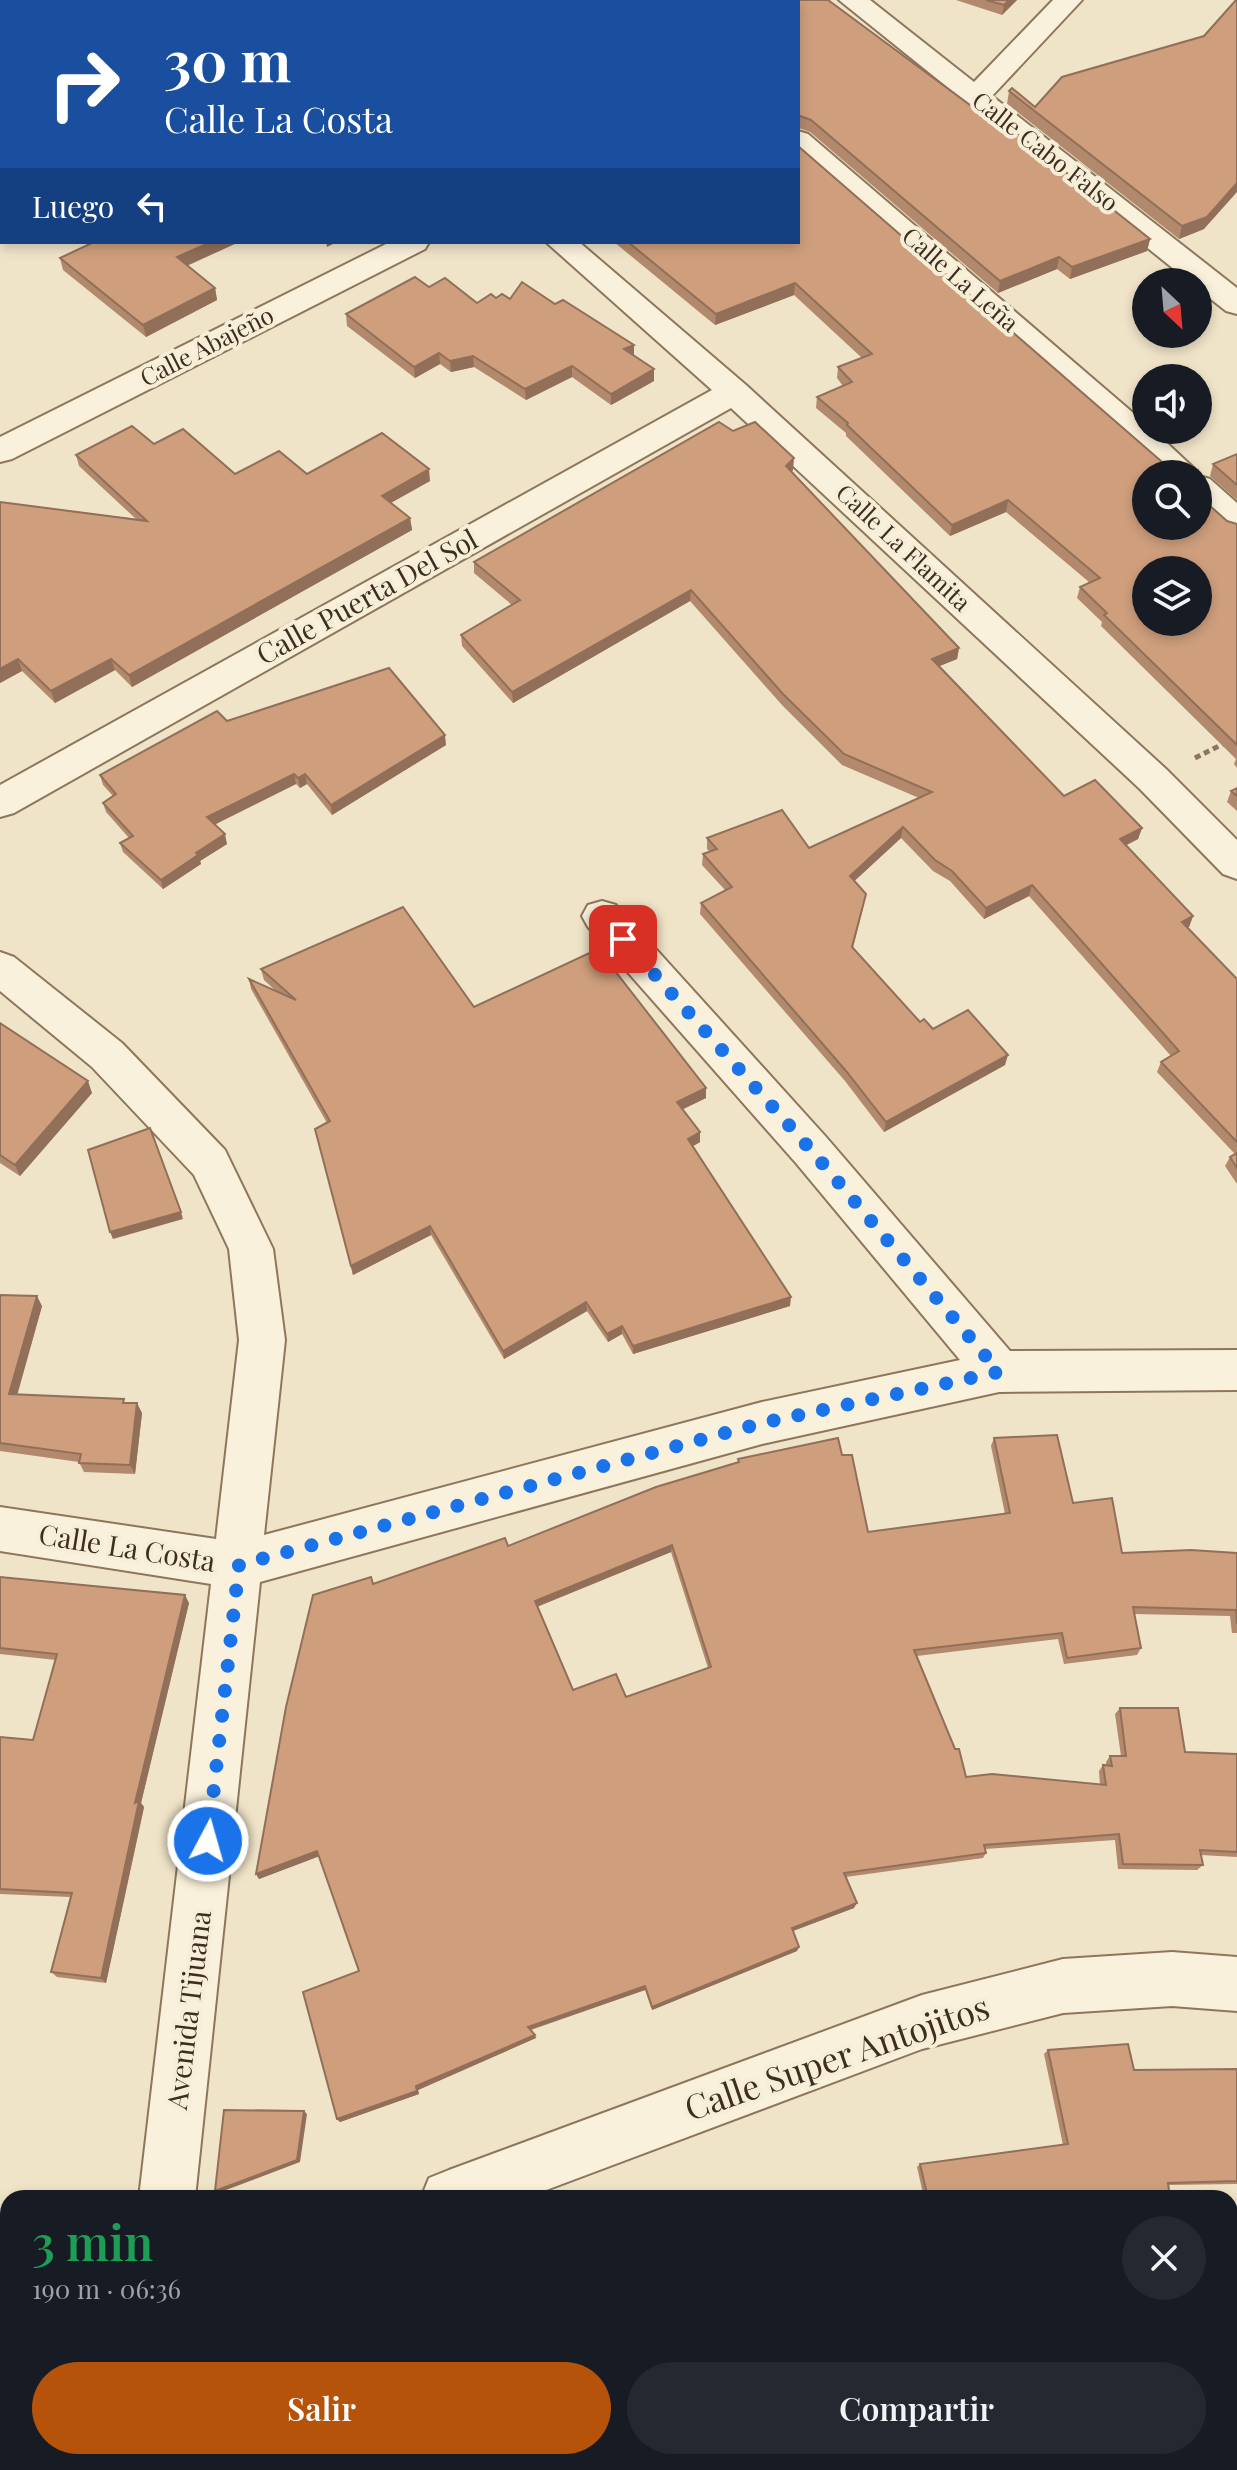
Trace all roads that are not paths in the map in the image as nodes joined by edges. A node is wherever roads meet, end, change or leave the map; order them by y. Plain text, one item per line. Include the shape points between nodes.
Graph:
1 (853, 0) edge
2 (1068, 0) edge
3 (975, 97) junction
4 (800, 142) edge
5 (410, 244) edge
6 (563, 244) edge
7 (1237, 304) edge
8 (734, 392) junction
9 (0, 451) edge
10 (1167, 460) edge
11 (1212, 500) edge
12 (1237, 522) edge
13 (0, 803) edge
14 (1237, 864) edge
15 (602, 916) dead end
16 (0, 968) edge
17 (1237, 1370) edge
18 (999, 1372) junction
19 (0, 1529) edge
20 (239, 1565) junction
21 (1237, 1984) edge
22 (168, 2190) edge
23 (470, 2190) edge

1 - 3 street, Calle Cabo Falso
2 - 3 street
3 - 7 street, Calle Cabo Falso
4 - 10 street, Calle La Leña
5 - 9 street, Calle Abajeño
6 - 8 street, Calle La Flamita
8 - 13 street, Calle Puerta Del Sol
8 - 14 street, Calle La Flamita via 1153,779
11 - 12 street
15 - 18 street
16 - 20 street, Avenida Tijuana via 107,1055 210,1163 251,1249 262,1340
17 - 18 street, Calle La Costa
18 - 20 street, Calle La Costa via 762,1423
19 - 20 street, Calle La Costa
20 - 22 street, Avenida Tijuana
21 - 23 street, Calle Super Antojitos via 1172,1979 1063,1986 922,2022

